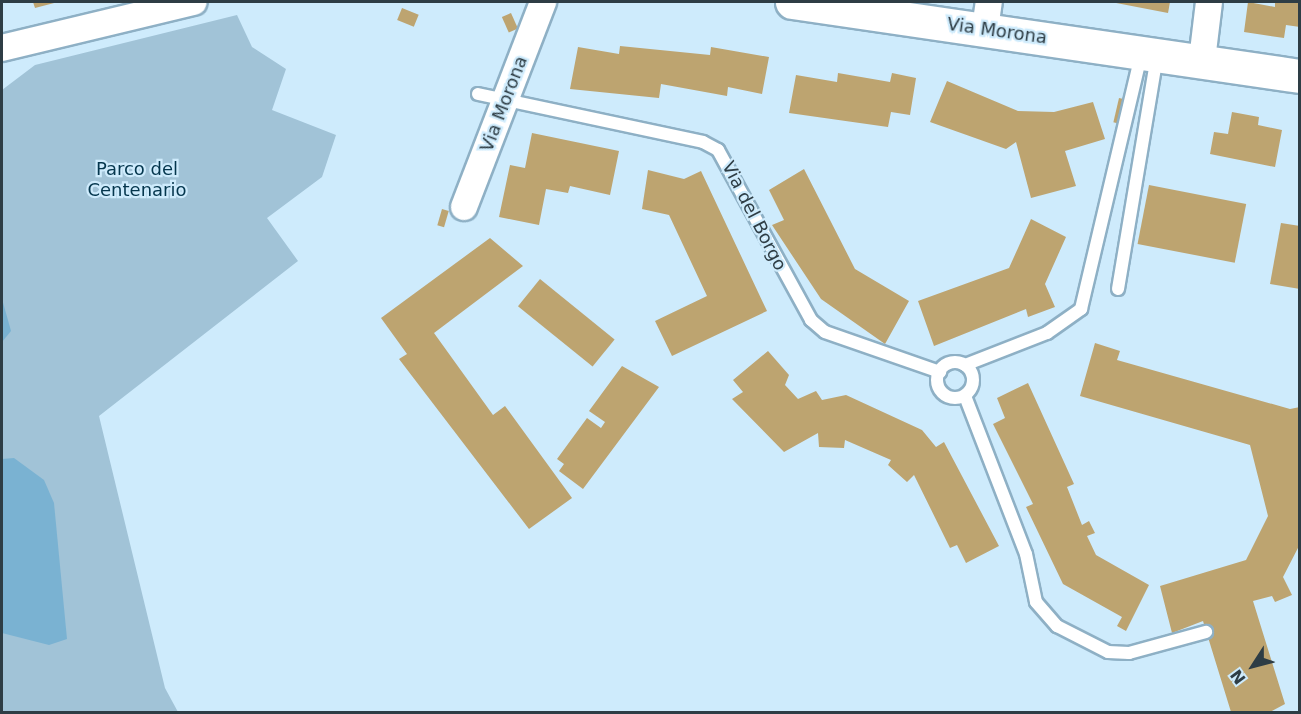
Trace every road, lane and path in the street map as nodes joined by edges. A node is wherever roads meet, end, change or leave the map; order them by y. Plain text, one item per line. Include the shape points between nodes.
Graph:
1 (194, 2) edge
2 (543, 2) edge
3 (793, 2) edge
4 (1209, 2) edge
5 (986, 15) edge
6 (2, 48) edge
7 (1150, 52) junction
8 (1202, 60) junction
9 (1299, 76) edge
10 (478, 94) dead end
11 (504, 104) junction
12 (464, 207) dead end
13 (1118, 289) dead end
14 (965, 365) junction
15 (939, 372) junction
16 (965, 396) junction
17 (1206, 632) dead end

1 - 6 street
2 - 11 street, Via Morona
3 - 5 main road, Via Morona
4 - 8 street
5 - 7 main road, Via Morona
7 - 8 main road, Via Morona
7 - 13 lane
7 - 14 lane via 1081,309 1047,333
8 - 9 main road, Via Morona
10 - 11 lane, Via del Borgo
11 - 12 street, Via Morona
11 - 15 lane, Via del Borgo via 703,142 718,150 811,320 825,332
14 - 15 lane via 948,364
14 - 16 lane via 973,381
15 - 16 lane via 943,393
16 - 17 lane via 1026,554 1036,602 1057,626 1108,652 1129,653

